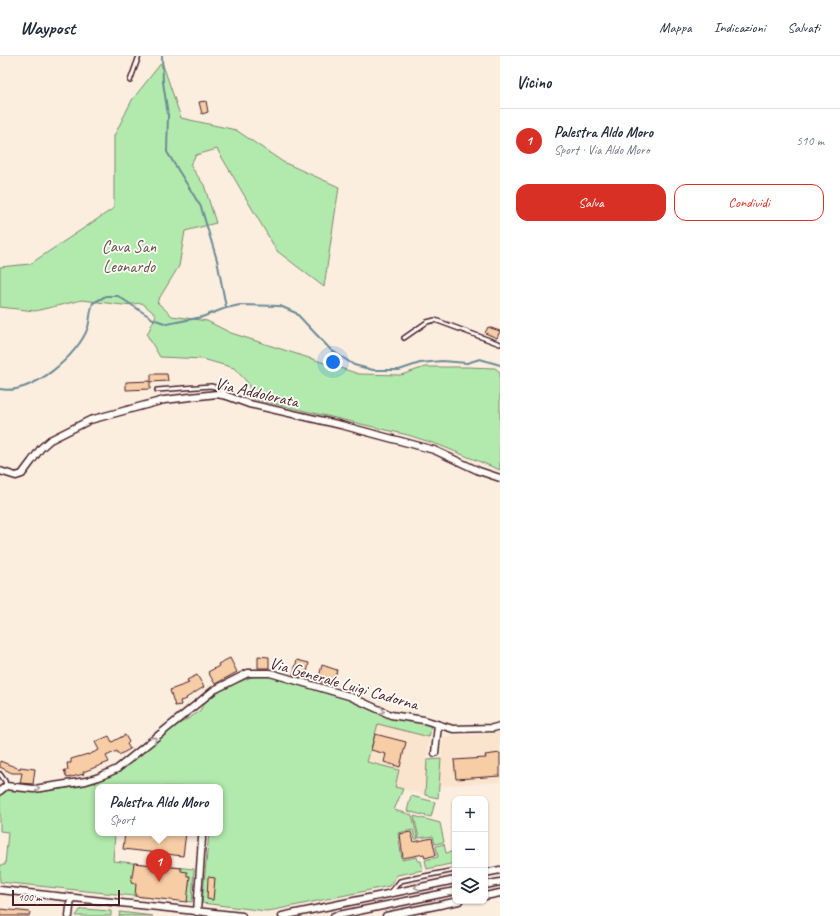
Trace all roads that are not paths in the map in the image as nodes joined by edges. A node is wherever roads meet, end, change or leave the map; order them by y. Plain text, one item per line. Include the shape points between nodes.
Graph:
1 (140, 56) edge
2 (130, 81) dead end
3 (404, 338) dead end
4 (500, 344) edge
5 (157, 390) dead end
6 (228, 396) junction
7 (0, 471) edge
8 (500, 478) edge
9 (438, 725) junction
10 (500, 726) edge
11 (435, 753) dead end
12 (0, 774) edge
13 (6, 786) junction
14 (0, 791) edge
15 (202, 838) dead end
16 (500, 870) edge
17 (452, 871) edge
18 (488, 872) edge
19 (452, 881) edge
20 (500, 882) edge
21 (488, 884) edge
22 (0, 890) edge
23 (452, 892) edge
24 (390, 893) junction
25 (500, 893) edge
26 (488, 895) edge
27 (71, 898) junction
28 (452, 903) edge
29 (197, 912) junction
30 (69, 916) edge
31 (242, 916) edge
32 (282, 916) edge
33 (334, 916) edge
34 (386, 916) edge

1 - 2 lane
3 - 4 lane via 427,322 435,320
5 - 6 lane via 211,386
6 - 7 street, Via Addolorata via 204,394 164,400 90,420 50,440 22,474 16,476
6 - 8 street, Via Addolorata via 249,404 434,450
9 - 10 street, Via Generale Luigi Cadorna via 453,729
9 - 11 street
13 -> 9 street, Via Generale Luigi Cadorna via 34,789 99,777 117,769 214,690 248,673 270,673 349,696 391,715
12 - 13 lane
13 - 14 street
15 - 29 street
16 - 18 street
17 - 24 lane via 400,881
19 -> 24 street
20 - 21 street
22 - 27 street
23 - 33 street
24 - 32 street
25 - 26 street
27 - 29 street
27 - 30 street
28 - 34 street
29 - 31 street

